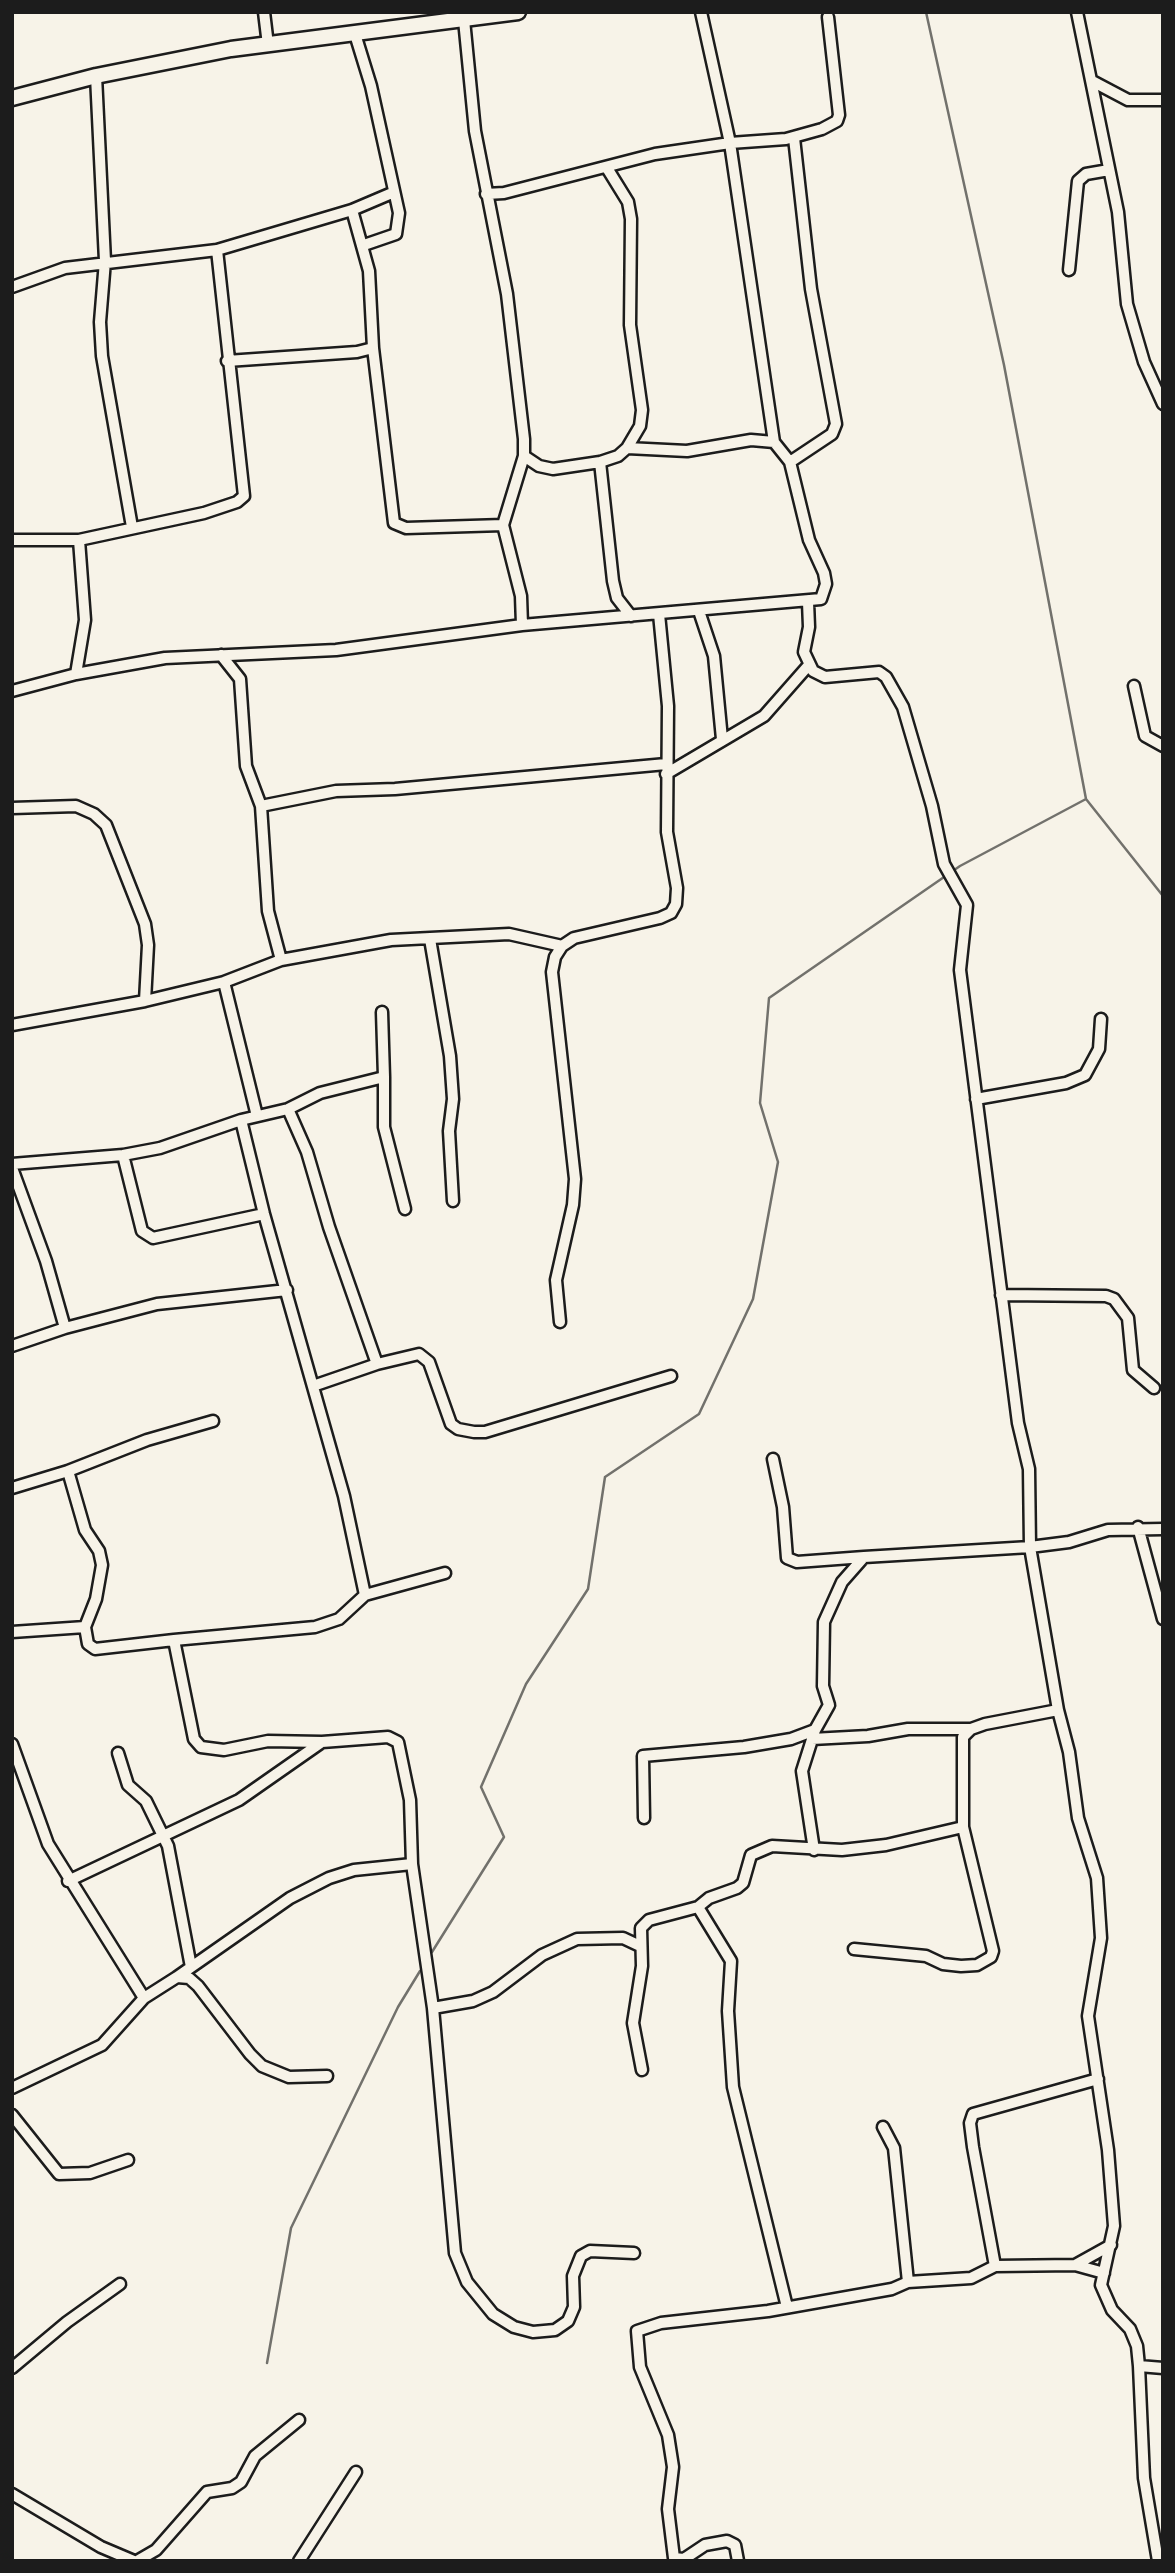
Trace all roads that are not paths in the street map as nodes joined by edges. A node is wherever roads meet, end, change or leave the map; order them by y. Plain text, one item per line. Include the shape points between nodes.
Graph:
1 (264, 12) edge
2 (517, 12) edge
3 (701, 12) edge
4 (1077, 12) edge
5 (828, 17) dead end
6 (434, 18) edge
7 (464, 20) junction
8 (355, 34) junction
9 (268, 45) junction
10 (96, 76) junction
11 (1092, 81) junction
12 (12, 98) edge
13 (1163, 100) edge
14 (794, 138) junction
15 (730, 143) junction
16 (607, 168) junction
17 (1109, 170) junction
18 (392, 193) junction
19 (486, 194) junction
20 (352, 210) junction
21 (364, 245) junction
22 (217, 250) junction
23 (105, 261) junction
24 (1069, 270) dead end
25 (12, 287) edge
26 (373, 348) junction
27 (227, 361) junction
28 (1163, 404) edge
29 (774, 442) junction
30 (627, 448) junction
31 (524, 456) junction
32 (600, 462) junction
33 (790, 462) junction
34 (503, 525) junction
35 (132, 527) junction
36 (12, 540) edge
37 (79, 540) junction
38 (808, 602) junction
39 (699, 611) junction
40 (659, 614) junction
41 (631, 616) junction
42 (522, 625) junction
43 (221, 655) junction
44 (808, 666) junction
45 (76, 674) junction
46 (1134, 686) dead end
47 (12, 691) edge
48 (722, 738) junction
49 (1163, 746) edge
50 (666, 769) junction
51 (261, 806) junction
52 (12, 808) edge
53 (430, 939) junction
54 (562, 946) junction
55 (281, 960) junction
56 (224, 982) junction
57 (145, 1001) junction
58 (382, 1012) dead end
59 (1101, 1019) dead end
60 (12, 1025) edge
61 (384, 1077) junction
62 (976, 1099) junction
63 (288, 1109) junction
64 (257, 1116) junction
65 (241, 1120) junction
66 (123, 1155) junction
67 (12, 1166) edge
68 (453, 1201) dead end
69 (405, 1209) dead end
70 (264, 1214) junction
71 (287, 1290) junction
72 (1001, 1295) junction
73 (560, 1322) dead end
74 (65, 1328) junction
75 (12, 1346) edge
76 (377, 1364) junction
77 (671, 1376) dead end
78 (313, 1386) junction
79 (1154, 1388) dead end
80 (213, 1421) dead end
81 (773, 1459) dead end
82 (68, 1471) junction
83 (12, 1488) edge
84 (1138, 1527) junction
85 (1163, 1529) edge
86 (1030, 1548) junction
87 (864, 1557) junction
88 (445, 1573) dead end
89 (365, 1595) junction
90 (1163, 1619) edge
91 (85, 1627) junction
92 (12, 1632) edge
93 (174, 1640) junction
94 (1058, 1710) junction
95 (971, 1729) junction
96 (813, 1735) junction
97 (322, 1742) junction
98 (12, 1744) edge
99 (118, 1753) dead end
100 (644, 1818) dead end
101 (963, 1828) junction
102 (164, 1838) junction
103 (814, 1850) junction
104 (412, 1864) junction
105 (68, 1881) junction
106 (698, 1907) junction
107 (640, 1946) junction
108 (854, 1949) dead end
109 (191, 1967) junction
110 (177, 1977) junction
111 (144, 1998) junction
112 (433, 2008) junction
113 (642, 2070) dead end
114 (327, 2076) dead end
115 (1098, 2079) junction
116 (12, 2088) edge
117 (12, 2115) edge
118 (883, 2127) dead end
119 (128, 2160) dead end
120 (1111, 2245) junction
121 (634, 2253) dead end
122 (1075, 2265) junction
123 (995, 2266) junction
124 (1104, 2273) junction
125 (908, 2282) junction
126 (120, 2284) dead end
127 (788, 2307) junction
128 (1139, 2367) junction
129 (12, 2368) edge
130 (1163, 2368) edge
131 (299, 2420) dead end
132 (356, 2472) dead end
133 (12, 2494) edge
134 (136, 2561) edge
135 (299, 2561) edge
136 (738, 2561) edge
137 (1158, 2561) edge

1 - 9 street
2 - 7 main road
3 - 15 street
4 - 11 street
5 - 14 street via 839,115 822,129
6 - 7 main road
6 - 8 main road
7 - 19 street
8 - 9 main road
8 - 18 street via 371,86
9 - 10 main road
10 - 12 main road
10 - 23 street
11 - 13 street via 1128,100
11 - 17 street
14 - 15 street
14 - 33 street via 811,289 836,424 832,435
15 - 16 street via 655,154
15 - 29 street
16 - 19 street
16 - 30 street via 623,190 631,219 630,325 642,411 640,426
17 - 24 street via 1086,174 1078,181
17 - 28 street via 1127,304 1144,362
18 - 20 street
18 - 21 street via 398,213 396,234
19 - 31 street via 511,319
20 - 21 street
20 - 22 street
21 - 26 street
22 - 23 street
22 - 27 street
23 - 25 street via 65,268
23 - 35 street via 102,356
26 - 27 street
26 - 34 street via 394,523 406,528
27 - 35 street via 244,496 219,509
29 - 30 street via 751,440 687,451
29 - 33 street
30 - 32 street
31 - 32 street via 552,469
31 - 34 street
32 - 41 street via 613,581 617,598
33 - 38 street via 809,540 825,578 821,599
34 - 42 street via 521,596
35 - 37 street
36 - 37 street
37 - 45 street via 85,620
38 - 39 street
38 - 44 street via 804,652
39 - 40 street
39 - 48 street via 713,656
40 - 41 street
40 - 50 street via 668,706
41 - 42 street
42 - 43 street via 336,650
43 - 45 street via 165,658
43 - 51 street via 240,679 246,766
44 - 48 street via 764,716
44 - 62 street via 825,677 882,673 904,707 944,864 967,905 960,970
45 - 47 street
46 - 49 street via 1145,736
48 - 50 street
50 - 51 street via 336,790
50 - 54 street via 667,832 677,888 671,913 574,937
51 - 55 street via 268,911
52 - 57 street via 76,806 106,825 145,924
53 - 54 street via 509,934
53 - 55 street via 391,940
53 - 68 street via 450,1056
54 - 73 street via 552,972 575,1180 556,1280
55 - 56 street
56 - 57 street
56 - 64 street
57 - 60 street
58 - 61 street
59 - 62 street via 1099,1049 1085,1075 1066,1083
61 - 63 street via 320,1093
61 - 69 street via 384,1127
62 - 72 street
63 - 64 street
63 - 76 street via 307,1152
64 - 65 street
65 - 66 street via 160,1148
65 - 70 street
66 - 67 street
66 - 70 street via 142,1231 153,1238
67 - 74 street
70 - 71 street
71 - 74 street via 145,1306
71 - 78 street
72 - 79 street via 1114,1299 1128,1318 1133,1370
72 - 86 street via 1018,1423 1029,1469
74 - 75 street
76 - 77 street via 419,1354 426,1357 451,1424 474,1432
76 - 78 street
78 - 89 street via 344,1496
80 - 82 street via 147,1440
81 - 87 street via 788,1558 797,1562
82 - 83 street
82 - 91 street via 85,1530 102,1565
84 - 85 street
84 - 86 street
84 - 90 street
86 - 87 street
86 - 94 street
87 - 96 street via 842,1583 824,1622 823,1686 829,1704
88 - 89 street
89 - 93 street via 339,1619 315,1627
91 - 92 street
91 - 93 street via 94,1649
93 - 97 street via 194,1739 201,1747 224,1750 268,1741
94 - 95 street
94 - 115 street via 1078,1818 1097,1878 1101,1938 1088,2016
95 - 96 street
95 - 101 street via 964,1737 961,1756
96 - 100 street via 755,1746 643,1756
96 - 103 street via 802,1771
97 - 102 street via 239,1800
97 - 104 street via 388,1737 398,1742 410,1800
98 - 105 street via 48,1844
99 - 102 street via 128,1786 146,1801
101 - 103 street via 886,1845
101 - 108 street via 991,1957 977,1965 961,1966 926,1956
102 - 105 street
102 - 109 street
103 - 106 street via 780,1845 760,1851 749,1859 741,1886
104 - 109 street via 329,1878 290,1898
104 - 112 street
105 - 111 street
106 - 107 street via 649,1920 641,1928
106 - 127 street via 731,1961 728,2011 733,2087
107 - 112 street via 623,1938 577,1939 542,1955 493,1992 473,2001
107 - 113 street via 642,1966 633,2022
109 - 110 street
110 - 111 street
110 - 114 street via 198,1986 262,2066 289,2077
111 - 116 street via 102,2045
112 - 121 street via 455,2253 467,2282 493,2314 533,2332 555,2330 568,2321 574,2307 573,2276 581,2256 603,2250
115 - 120 street via 1114,2226
115 - 123 street via 973,2114 972,2147
117 - 119 street via 59,2174 90,2174
118 - 125 street via 894,2148
120 - 122 street
120 - 124 street
122 - 123 street
122 - 124 street
123 - 125 street via 952,2281
124 - 128 street via 1103,2295 1130,2329
125 - 127 street via 892,2289
126 - 129 street
127 - 136 street via 661,2323 642,2328 636,2336 640,2367 668,2435 673,2467 668,2509 674,2558 684,2559 705,2545 727,2540 734,2545
128 - 130 street
128 - 137 street via 1144,2478
131 - 134 street via 255,2456 241,2483 207,2492 156,2550
132 - 135 street
133 - 134 street via 101,2547

